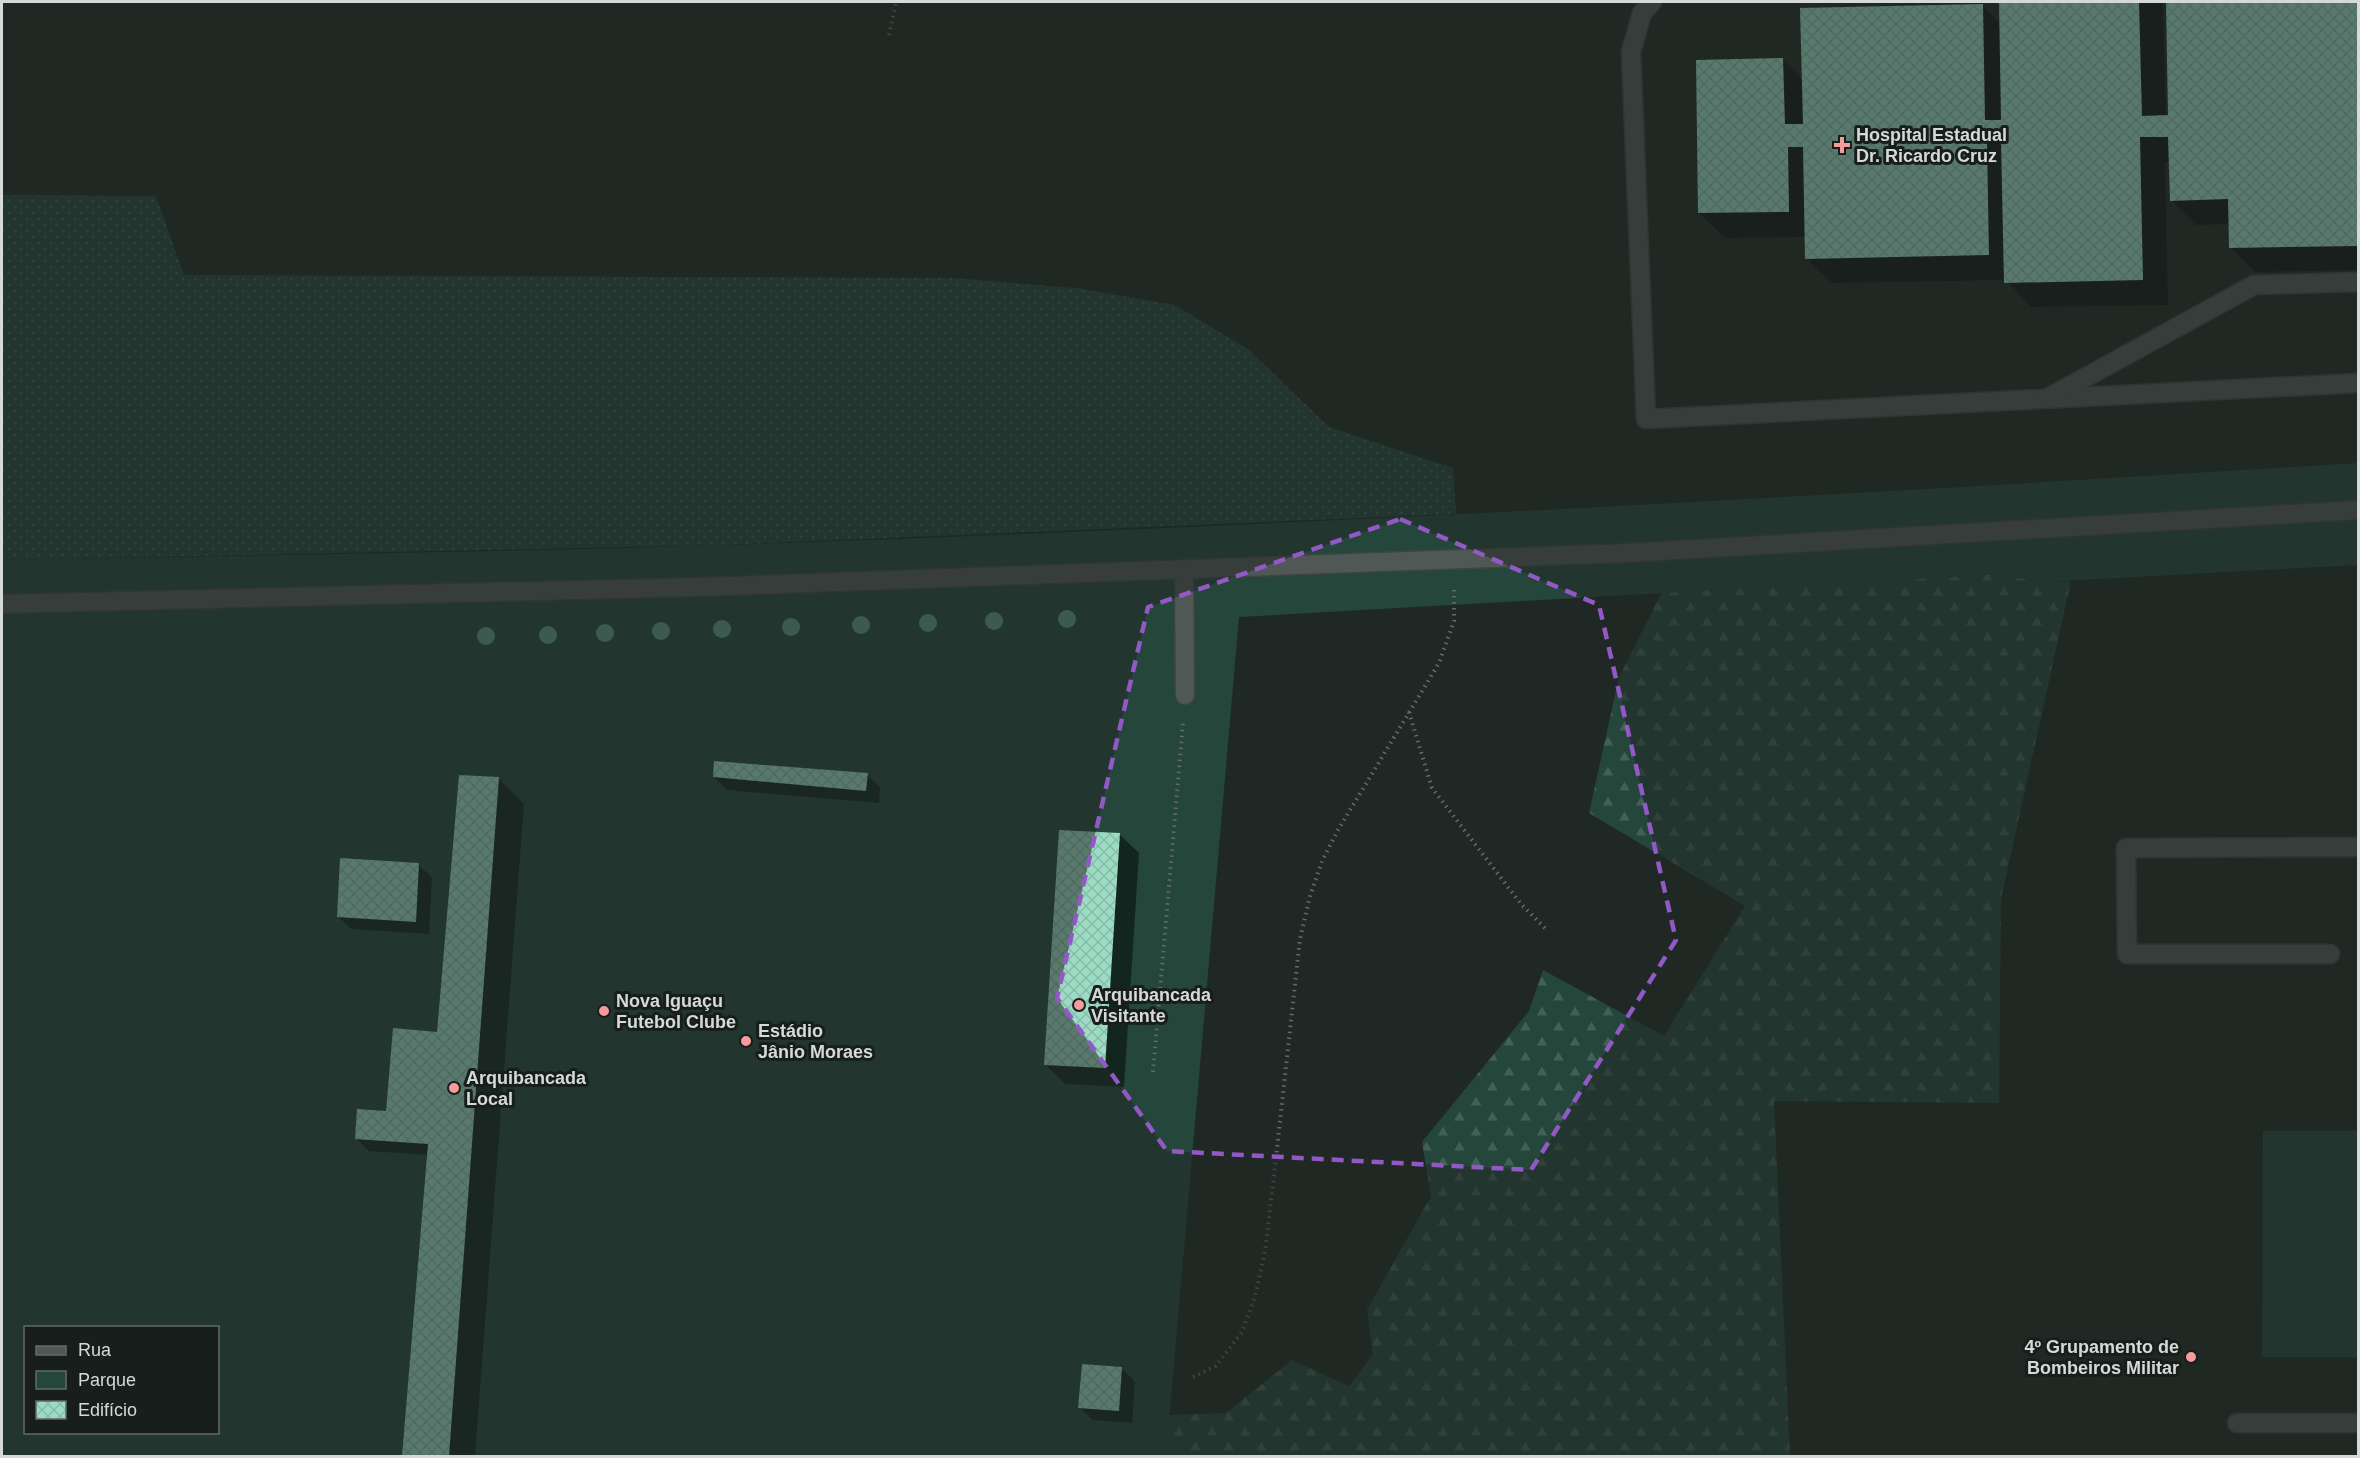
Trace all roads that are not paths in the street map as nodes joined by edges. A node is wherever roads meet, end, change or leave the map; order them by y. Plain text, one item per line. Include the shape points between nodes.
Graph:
1 (1652, 2) edge
2 (2358, 282) edge
3 (2358, 383) edge
4 (2044, 401) junction
5 (2358, 510) edge
6 (1184, 569) junction
7 (2, 604) edge
8 (1185, 695) road end
9 (2358, 847) edge
10 (2330, 954) dead end
11 (2237, 1423) dead end
12 (2358, 1423) edge

1 - 4 lane via 1642,13 1631,52 1646,419
2 - 4 lane via 2254,285
3 - 4 lane
5 - 6 lane via 1627,553
6 - 7 lane
6 - 8 lane
9 - 10 lane via 2127,848 2127,954
11 - 12 lane

